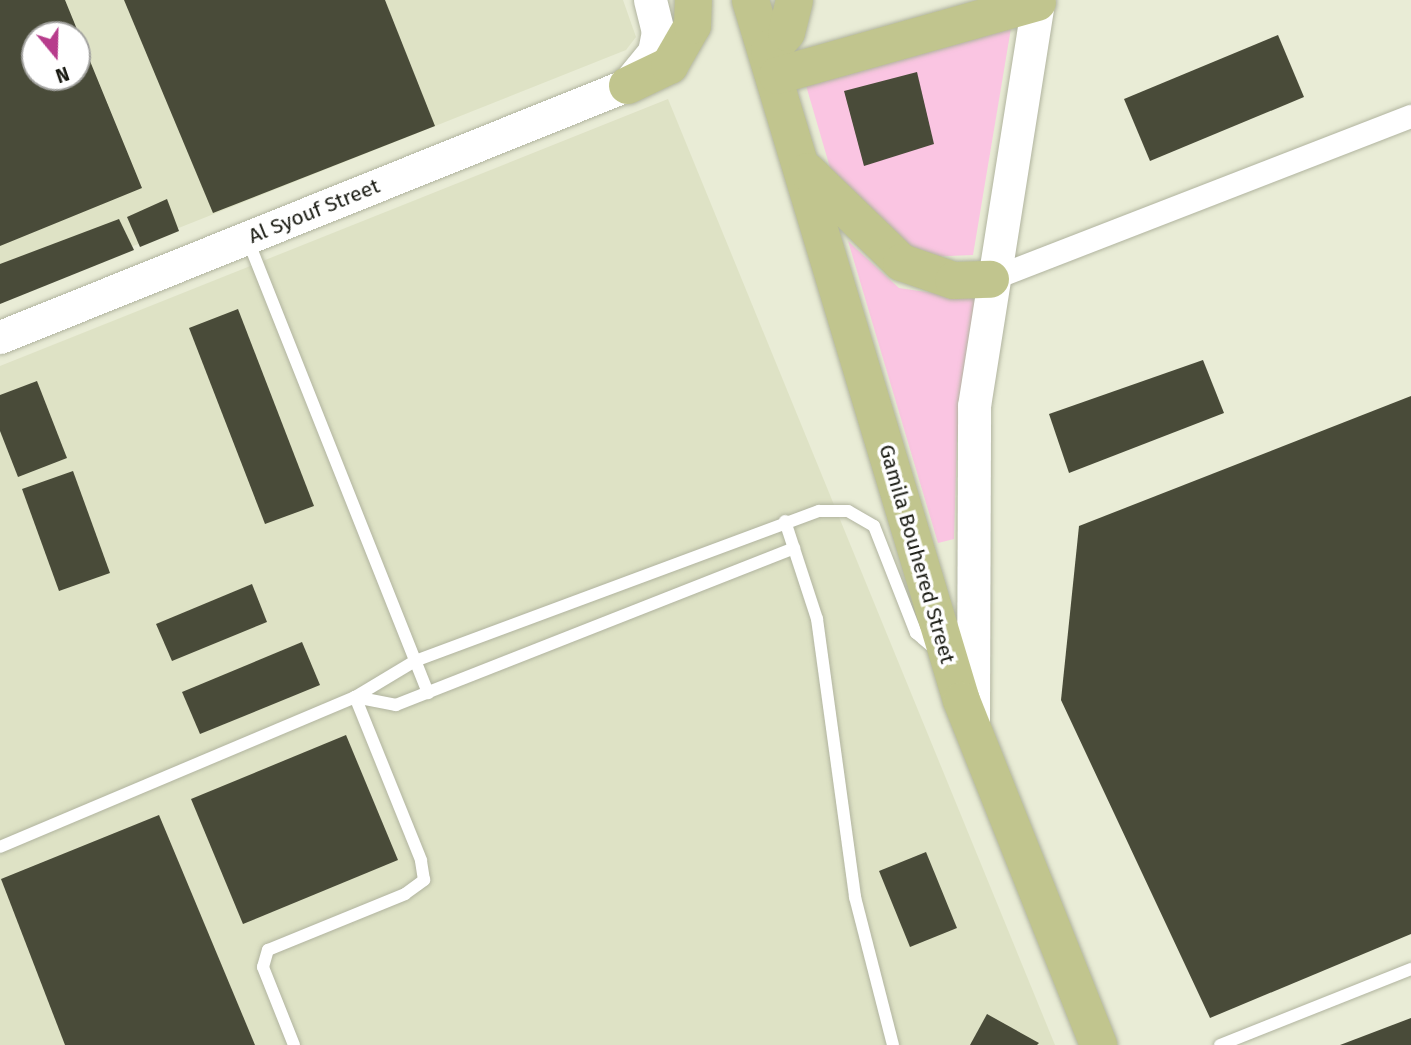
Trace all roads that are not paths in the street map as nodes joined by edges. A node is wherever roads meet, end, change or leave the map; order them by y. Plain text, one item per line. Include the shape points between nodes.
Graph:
1 (650, 0) edge
2 (693, 0) edge
3 (750, 0) edge
4 (794, 0) edge
5 (1038, 1) edge
6 (773, 63) junction
7 (627, 85) junction
8 (1411, 116) edge
9 (803, 167) junction
10 (247, 238) junction
11 (990, 279) junction
12 (0, 337) edge
13 (785, 521) junction
14 (794, 548) junction
15 (947, 652) junction
16 (415, 661) junction
17 (428, 693) junction
18 (355, 697) junction
19 (973, 731) junction
20 (0, 846) edge
21 (1411, 969) edge
22 (294, 1045) edge
23 (893, 1045) edge
24 (1098, 1045) edge
25 (1220, 1045) edge

1 - 7 main road via 658,32 654,52
2 - 7 main road via 688,36 669,65
3 - 6 main road, Gamila Bouhered Street
4 - 6 main road
5 - 6 main road
5 - 11 main road
6 - 9 main road, Gamila Bouhered Street
7 - 10 main road, Al Syouf Street
8 - 11 street
9 - 11 main road via 901,262 953,280
9 - 15 main road, Gamila Bouhered Street
10 - 12 main road, Al Syouf Street
10 - 16 lane
11 - 19 main road via 974,406
13 - 14 lane
13 - 15 lane via 837,510 867,519 880,534 919,640
13 - 16 lane
14 - 17 lane
14 - 23 lane via 817,619 855,897
15 - 19 main road, Gamila Bouhered Street
16 - 17 lane
16 - 18 lane
17 - 18 lane via 387,706
18 - 20 lane
18 - 22 lane via 421,860 424,880 405,894 268,950 263,967
19 - 24 main road, Gamila Bouhered Street
21 - 25 lane

